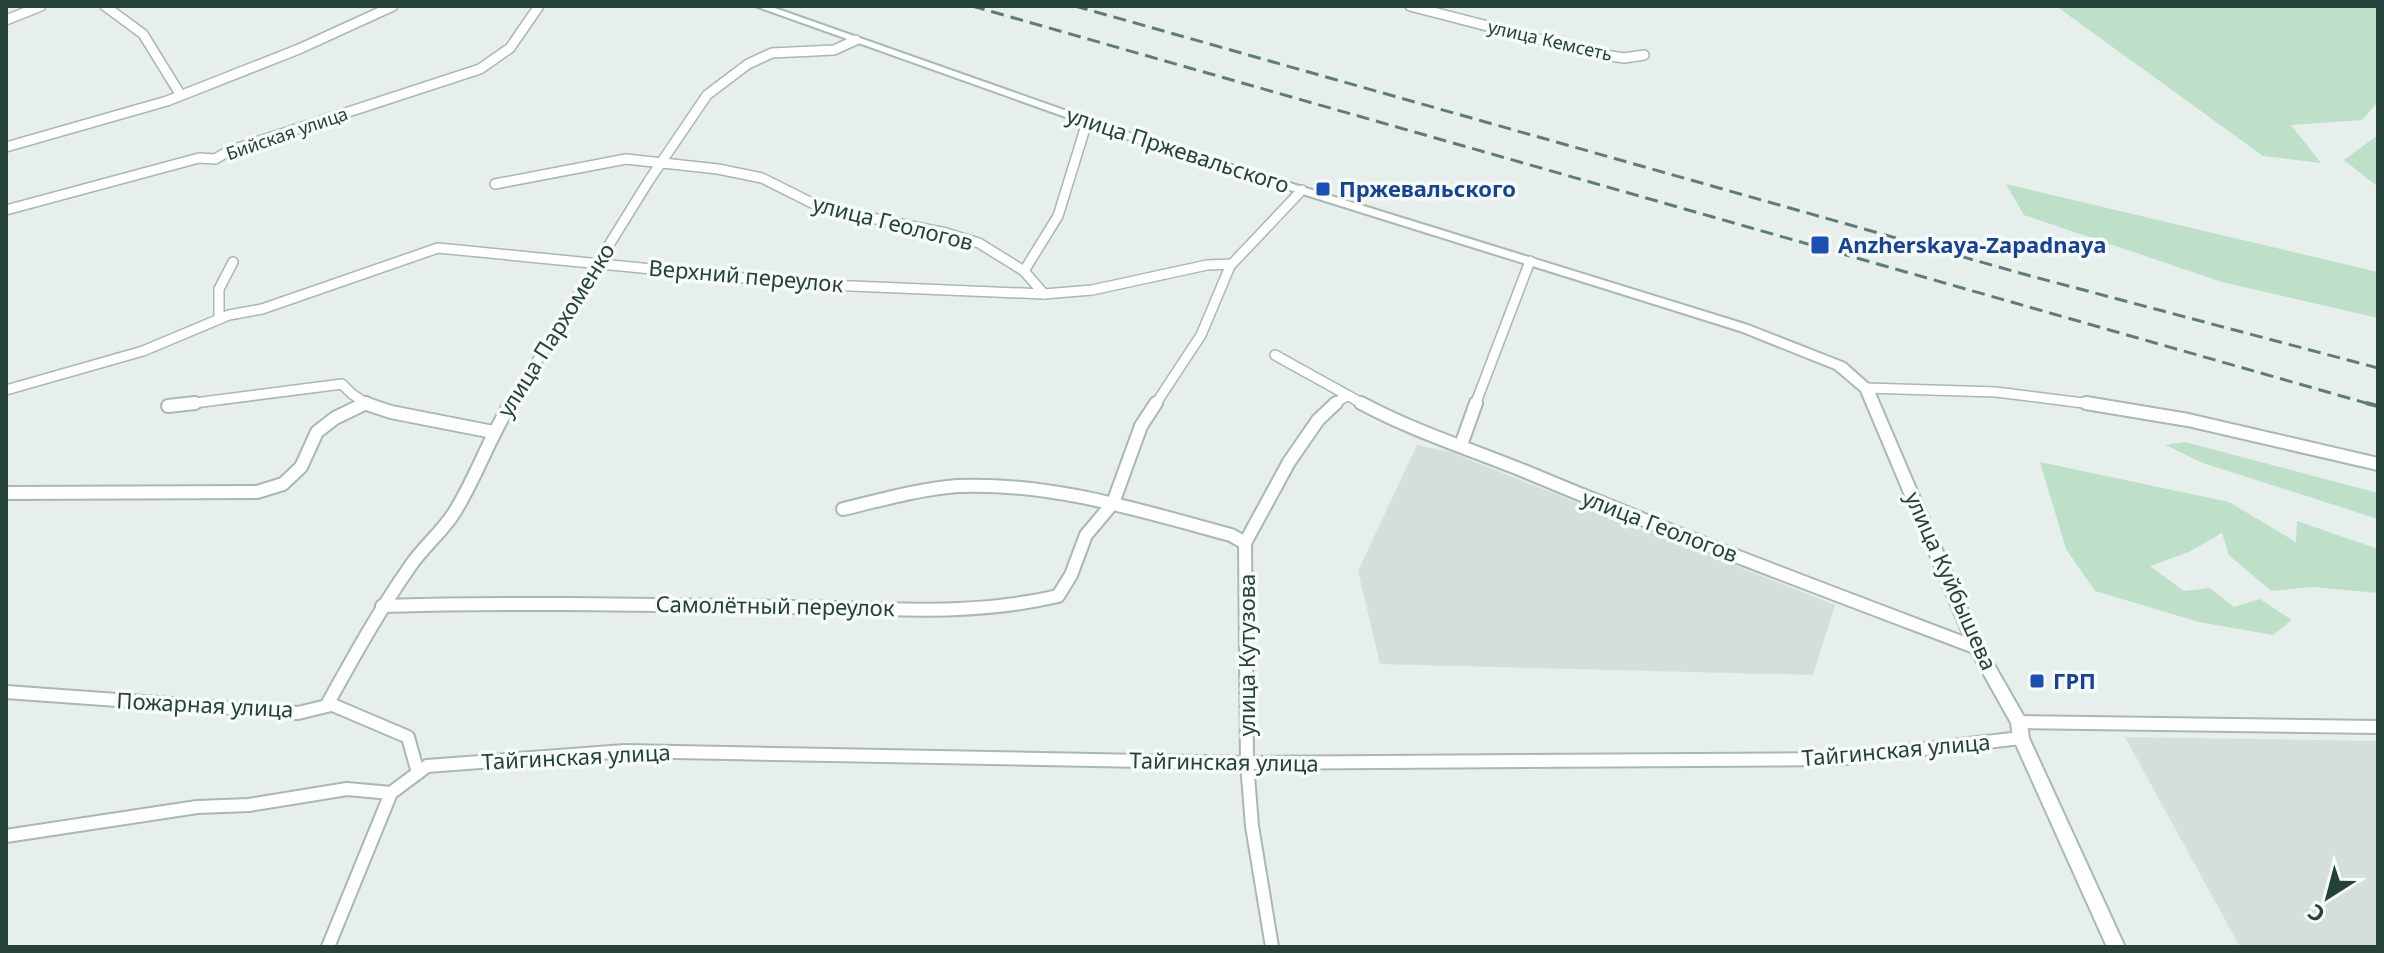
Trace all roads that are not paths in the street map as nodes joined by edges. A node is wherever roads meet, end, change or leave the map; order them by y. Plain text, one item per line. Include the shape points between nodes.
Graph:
1 (41, 6) edge
2 (105, 6) edge
3 (393, 6) edge
4 (539, 6) edge
5 (760, 6) edge
6 (1410, 6) edge
7 (6, 20) edge
8 (856, 40) junction
9 (1644, 55) dead end
10 (180, 94) junction
11 (1087, 122) junction
12 (6, 147) edge
13 (661, 164) junction
14 (495, 184) dead end
15 (1302, 190) junction
16 (6, 210) edge
17 (1530, 261) junction
18 (233, 262) dead end
19 (598, 264) junction
20 (1231, 264) junction
21 (1024, 271) junction
22 (1044, 294) junction
23 (219, 319) junction
24 (1275, 355) dead end
25 (1866, 388) junction
26 (6, 390) edge
27 (1346, 396) junction
28 (366, 403) junction
29 (168, 406) dead end
30 (493, 432) junction
31 (1461, 445) junction
32 (2378, 464) edge
33 (6, 493) edge
34 (1113, 503) junction
35 (843, 509) dead end
36 (1245, 543) junction
37 (382, 606) junction
38 (1977, 648) junction
39 (6, 692) edge
40 (331, 705) junction
41 (2378, 727) edge
42 (2020, 730) junction
43 (1247, 763) junction
44 (422, 769) junction
45 (391, 793) junction
46 (6, 836) edge
47 (328, 947) edge
48 (1272, 947) edge
49 (2116, 947) edge

1 - 7 street
2 - 10 street via 143,34
3 - 10 street
4 - 16 street, Бийская улица via 502,55 480,69 215,159 199,158
5 - 8 street, улица Пржевальского
6 - 9 street, улица Кемсеть via 1592,53
8 - 11 street, улица Пржевальского
8 - 13 street, улица Пархоменко via 834,50 772,53 748,64 707,95
10 - 12 street
11 - 15 street, улица Пржевальского
11 - 21 street via 1058,216
13 - 14 street, улица Геологов via 626,159
13 - 19 street, улица Пархоменко
13 - 21 street, улица Геологов via 762,178 822,208 979,243
15 - 17 street, улица Пржевальского
15 - 20 street, Самолётный переулок
17 - 25 street, улица Пржевальского via 1809,351 1840,366
17 - 31 street
18 - 23 street via 219,281
19 - 22 street, Верхний переулок via 804,284
19 - 23 street, Верхний переулок via 438,248
19 - 30 street, улица Пархоменко
20 - 22 street
20 - 34 street, Самолётный переулок via 1201,335 1141,426
21 - 22 street, улица Геологов
23 - 26 street, Верхний переулок via 143,351
24 - 27 street, улица Геологов
25 - 32 street via 1991,391 2162,414
25 - 38 street, улица Куйбышева
27 - 31 street, улица Геологов via 1402,425
27 - 36 street, улица Кутузова via 1332,402 1303,443 1257,514
28 - 29 street via 342,384
28 - 30 street
28 - 33 street via 317,432 301,467 283,484 257,492
30 - 37 street, улица Пархоменко via 456,510
31 - 38 street, улица Геологов via 1645,522
34 - 35 street via 1041,489 968,486
34 - 36 street
34 - 37 street, Самолётный переулок via 1086,535 1058,596 1035,603
36 - 43 street, улица Кутузова
37 - 40 street, улица Пархоменко
38 - 42 street, улица Куйбышева
39 - 40 street, Пожарная улица via 298,713
40 - 44 street via 408,737
41 - 42 street, Тайгинская улица
42 - 43 street, Тайгинская улица via 1837,759
42 - 49 street, улица Куйбышева
43 - 44 street, Тайгинская улица via 625,751
43 - 48 street, улица Кутузова
44 - 45 street
45 - 46 street via 347,789
45 - 47 street

